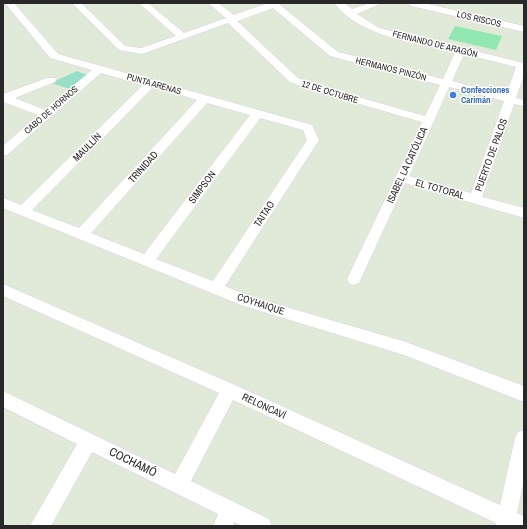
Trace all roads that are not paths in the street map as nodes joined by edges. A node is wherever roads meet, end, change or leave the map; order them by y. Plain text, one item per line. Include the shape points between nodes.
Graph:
1 (9, 3) edge
2 (76, 3) edge
3 (143, 3) edge
4 (212, 3) edge
5 (338, 3) edge
6 (378, 3) edge
7 (411, 3) edge
8 (275, 4) edge
9 (350, 13) junction
10 (232, 19) junction
11 (524, 29) edge
12 (183, 37) junction
13 (461, 51) junction
14 (523, 66) edge
15 (99, 69) junction
16 (51, 80) dead end
17 (445, 82) junction
18 (151, 83) junction
19 (4, 98) edge
20 (205, 98) junction
21 (511, 100) junction
22 (524, 103) edge
23 (258, 113) junction
24 (45, 114) junction
25 (428, 120) junction
26 (313, 140) joint
27 (3, 152) edge
28 (401, 178) junction
29 (475, 199) junction
30 (3, 203) edge
31 (23, 211) junction
32 (524, 213) edge
33 (81, 235) junction
34 (146, 262) junction
35 (354, 279) dead end
36 (216, 288) junction
37 (3, 290) edge
38 (229, 390) junction
39 (524, 394) edge
40 (3, 399) edge
41 (524, 438) edge
42 (89, 441) junction
43 (179, 485) junction
44 (227, 518) edge
45 (506, 522) edge
46 (40, 526) edge
47 (262, 526) edge
48 (524, 526) edge

1 - 15 street, PUNTA ARENAS via 54,56
2 - 12 street via 122,48 137,51 149,49
3 - 12 street
4 - 10 street, 12 DE OCTUBRE
5 - 9 street, FERNANDO DE ARAGÓN
6 - 9 street
7 - 11 street, LOS RISCOS
8 - 10 street
8 - 17 street, HERMANOS PINZÓN via 334,54
9 - 13 street, FERNANDO DE ARAGÓN via 376,30
10 - 12 street
10 - 25 street, 12 DE OCTUBRE via 294,80
13 - 14 street, FERNANDO DE ARAGÓN
13 - 17 street, ISABEL LA CATÓLICA
14 - 21 street, PUERTO DE PALOS
15 - 18 street, PUNTA ARENAS
15 - 24 street, CABO DE HORNOS
16 - 19 street
17 - 21 street, HERMANOS PINZÓN
17 - 25 street, ISABEL LA CATÓLICA
18 - 20 street, PUNTA ARENAS
18 - 31 street, MAULLÍN
19 - 24 street
20 - 23 street, PUNTA ARENAS
20 - 33 street, TRINIDAD
21 - 22 street, HERMANOS PINZÓN
21 - 29 street, PUERTO DE PALOS
23 - 26 street, PUNTA ARENAS via 308,128
23 - 34 street, SIMPSON
24 - 27 street, CABO DE HORNOS
25 - 28 street, ISABEL LA CATÓLICA
26 - 36 street, TAITAO
28 - 29 street, EL TOTORAL
28 - 35 street, ISABEL LA CATÓLICA
29 - 32 street, EL TOTORAL
30 - 31 street, COYHAIQUE
31 - 33 street, COYHAIQUE
33 - 34 street, COYHAIQUE
34 - 36 street, COYHAIQUE
36 - 39 street, COYHAIQUE via 246,300 406,349
37 - 38 street, RELONCAVÍ
38 - 43 street
38 - 45 street, RELONCAVÍ
40 - 42 street, COCHAMÓ
41 - 45 street
42 - 43 street, COCHAMÓ
42 - 46 street
43 - 44 street, COCHAMÓ
44 - 47 street, COCHAMÓ
45 - 48 street, RELONCAVÍ

